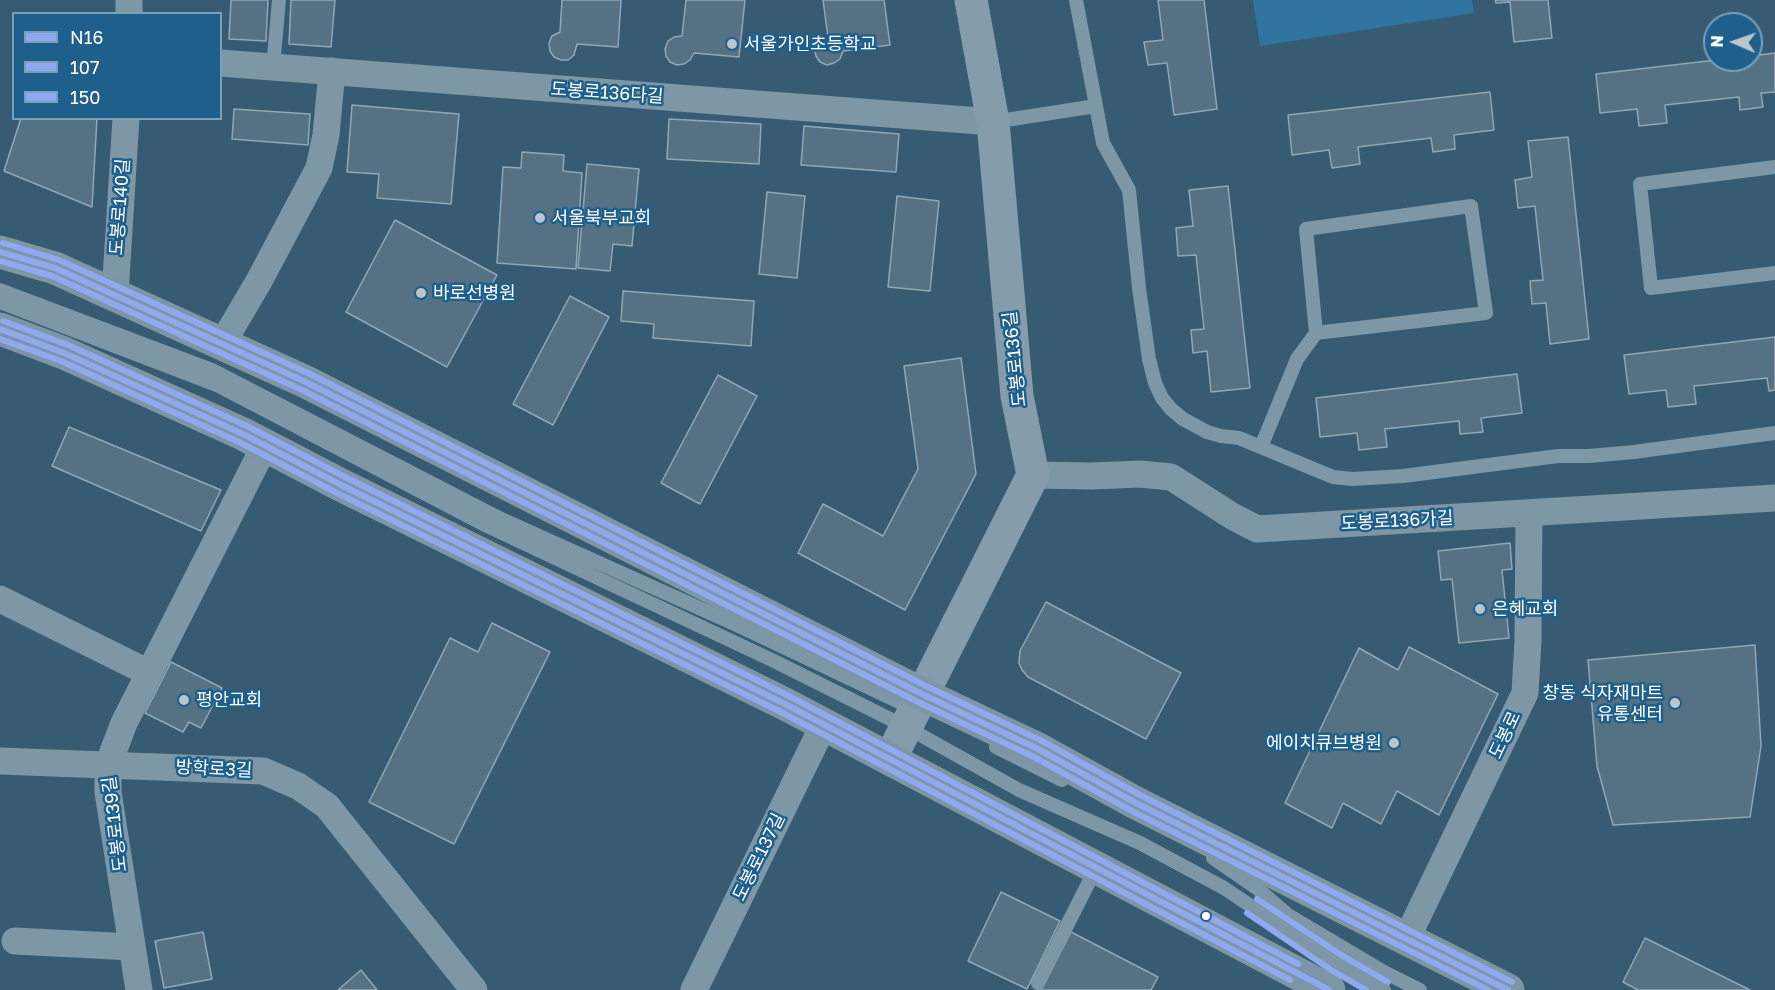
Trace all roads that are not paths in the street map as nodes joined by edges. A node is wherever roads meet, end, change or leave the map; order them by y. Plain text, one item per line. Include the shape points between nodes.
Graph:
1 (279, 0) edge
2 (1076, 0) edge
3 (970, 3) edge
4 (222, 63) edge
5 (273, 67) junction
6 (332, 72) junction
7 (1096, 106) junction
8 (126, 120) edge
9 (993, 122) junction
10 (1775, 167) edge
11 (0, 252) edge
12 (1775, 273) edge
13 (0, 290) edge
14 (115, 295) junction
15 (0, 302) edge
16 (0, 329) edge
17 (1316, 333) junction
18 (222, 344) junction
19 (1775, 433) edge
20 (265, 445) junction
21 (1261, 447) junction
22 (1033, 475) junction
23 (1775, 498) edge
24 (1529, 513) junction
25 (0, 599) edge
26 (149, 673) junction
27 (914, 710) junction
28 (824, 724) junction
29 (890, 759) junction
30 (0, 761) edge
31 (108, 765) junction
32 (1096, 868) junction
33 (1407, 938) junction
34 (15, 940) dead end
35 (132, 947) junction
36 (1038, 983) dead end
37 (1317, 987) edge
38 (139, 990) edge
39 (474, 990) edge
40 (694, 990) edge
41 (1384, 990) edge
42 (1420, 990) edge
43 (1508, 990) edge

1 - 5 lane
2 - 7 lane
3 - 9 street, 도봉로136길
4 - 5 street, 도봉로136다길
5 - 6 street, 도봉로136다길
6 - 9 street, 도봉로136다길
6 - 18 street via 319,168
7 - 9 lane
7 - 21 lane via 1103,143 1130,190 1149,359 1162,398 1183,419 1207,432
8 - 14 street, 도봉로140길
9 - 22 street, 도봉로136길 via 1017,396
10 - 12 lane via 1640,184 1651,288
11 - 14 main road via 55,268
13 - 27 lane via 212,370 501,519
14 - 18 main road
15 - 27 lane via 219,386 487,526 772,660
16 - 20 main road via 64,353
17 - 17 lane via 1486,313 1471,206 1306,229
17 - 21 lane via 1297,359
18 - 27 main road via 306,382
19 - 21 lane via 1634,452 1558,456 1369,479 1334,477
20 - 26 street, 도봉로139길
20 - 28 main road
22 - 24 street, 도봉로136가길 via 1171,477 1257,529
22 - 27 street
23 - 24 street, 도봉로136가길
24 - 33 street, 도봉로 via 1525,693
25 - 26 street
26 - 31 street, 도봉로139길
27 - 29 street
27 - 33 main road via 1038,749
27 - 41 lane via 1019,789 1177,861
27 - 42 lane via 963,730 1215,859 1288,915
28 - 29 main road
28 - 40 street, 도봉로137길
29 - 32 main road
30 - 31 street, 방학로3길
31 - 35 street, 도봉로139길 via 108,792
31 - 39 street, 방학로3길 via 262,771 298,786 327,806
32 - 36 lane
32 - 37 main road
33 - 43 main road
34 - 35 street
35 - 38 street, 도봉로139길

